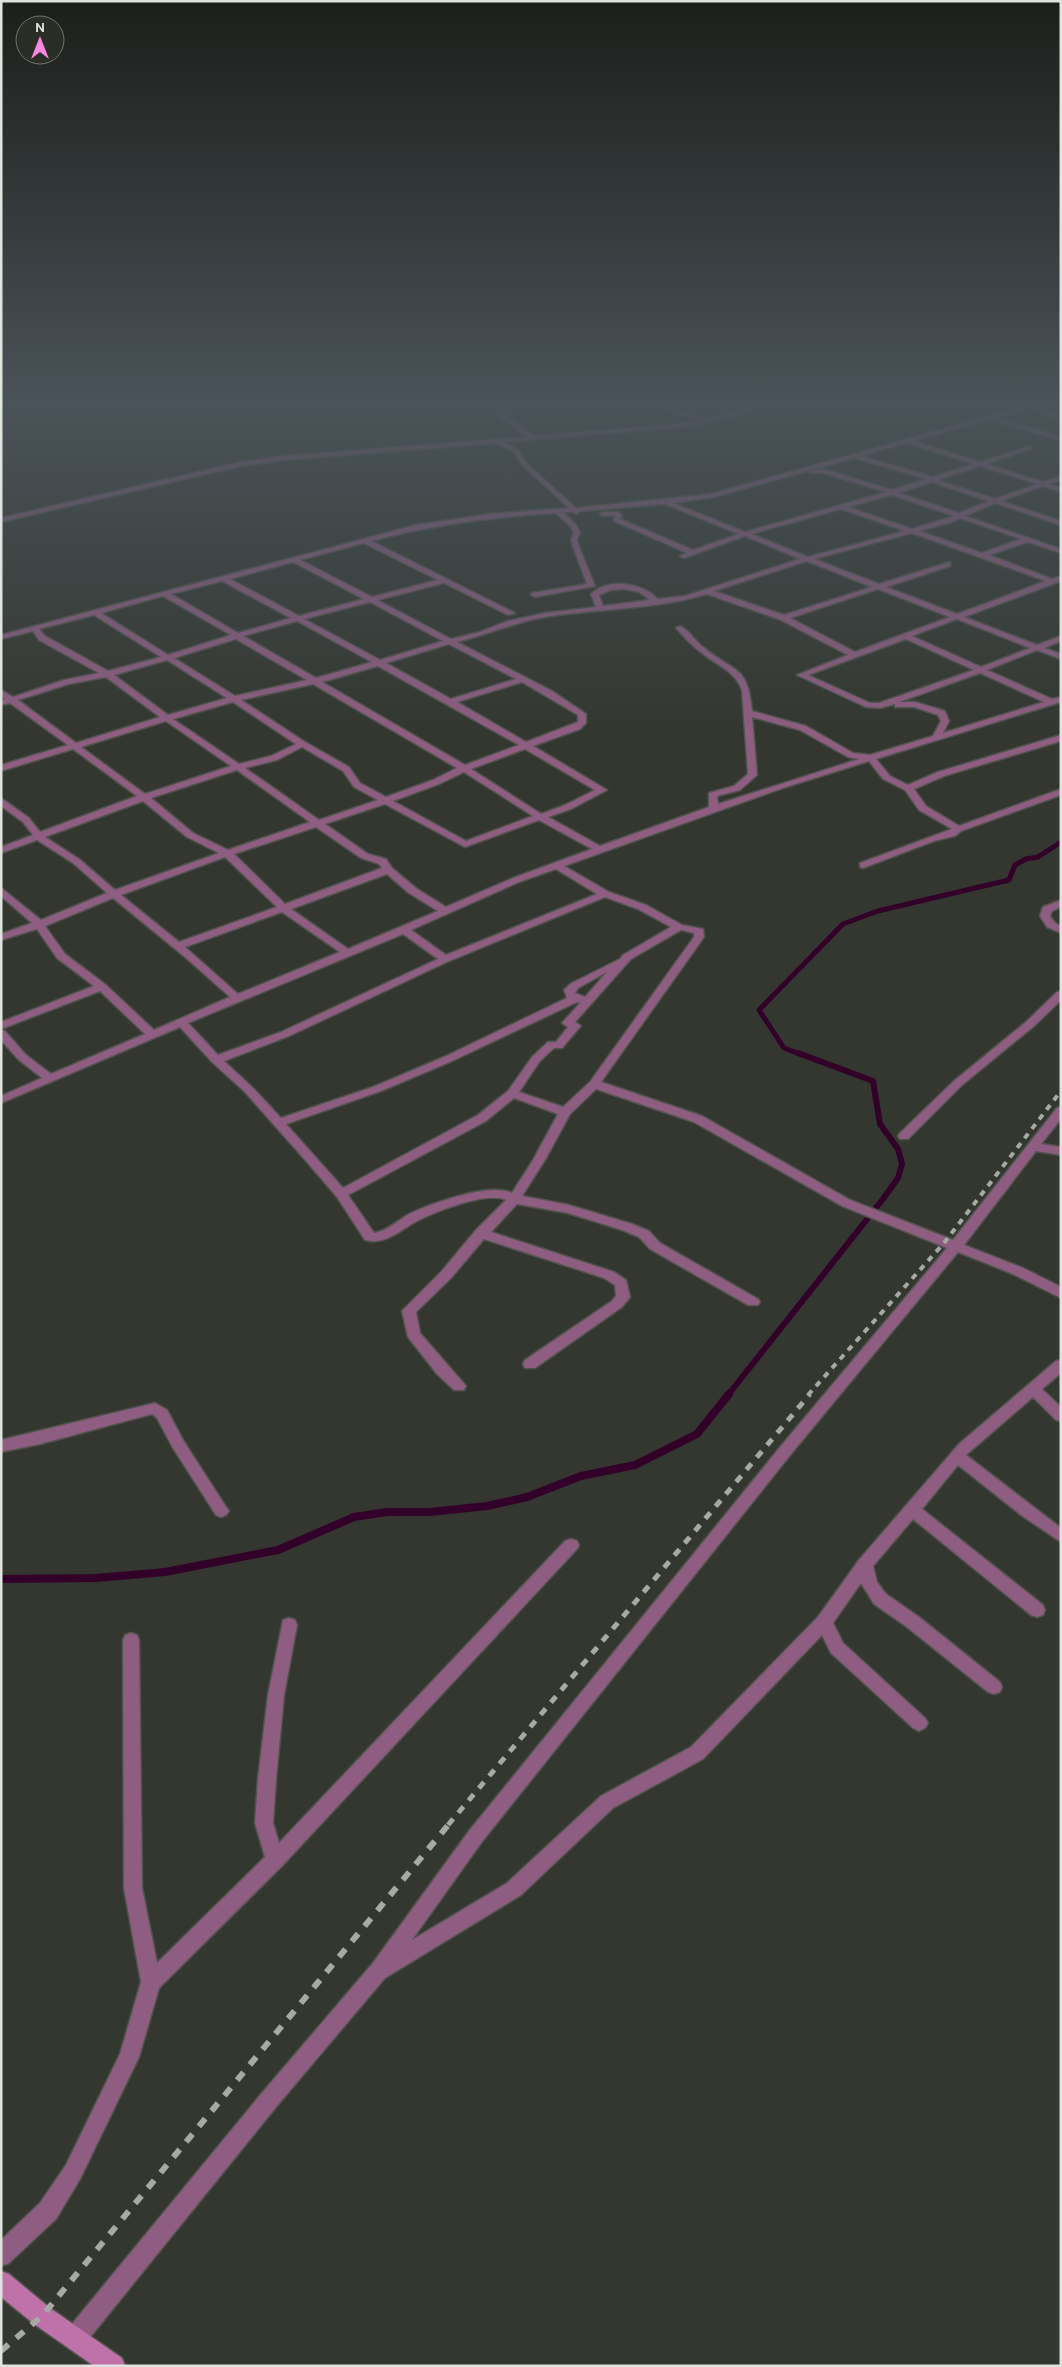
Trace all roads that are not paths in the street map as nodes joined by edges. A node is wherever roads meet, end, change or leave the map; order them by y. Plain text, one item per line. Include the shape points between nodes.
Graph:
1 (42, 510) edge
2 (566, 510) edge
3 (573, 510) edge
4 (686, 510) edge
5 (829, 510) edge
6 (851, 510) edge
7 (943, 510) edge
8 (972, 510) edge
9 (1020, 510) edge
10 (558, 511) junction
11 (959, 516) junction
12 (1, 520) edge
13 (1061, 523) edge
14 (908, 531) junction
15 (745, 534) junction
16 (364, 540) junction
17 (1026, 540) junction
18 (1061, 551) edge
19 (691, 552) junction
20 (982, 555) junction
21 (684, 556) dead end
22 (293, 559) junction
23 (807, 559) junction
24 (947, 564) dead end
25 (223, 578) junction
26 (1061, 578) edge
27 (446, 580) junction
28 (1052, 581) junction
29 (879, 586) junction
30 (709, 592) junction
31 (163, 593) junction
32 (535, 596) dead end
33 (372, 599) junction
34 (657, 603) junction
35 (601, 609) junction
36 (95, 612) junction
37 (511, 613) dead end
38 (960, 617) junction
39 (301, 618) junction
40 (784, 618) junction
41 (680, 628) dead end
42 (34, 629) junction
43 (238, 636) junction
44 (906, 636) junction
45 (1, 637) edge
46 (1061, 638) edge
47 (451, 641) junction
48 (1036, 647) junction
49 (855, 655) junction
50 (1061, 657) edge
51 (172, 658) junction
52 (380, 664) junction
53 (980, 670) junction
54 (107, 674) junction
55 (523, 679) junction
56 (316, 682) junction
57 (1, 692) edge
58 (234, 698) junction
59 (11, 700) junction
60 (1056, 700) edge
61 (450, 702) junction
62 (1, 703) edge
63 (880, 706) junction
64 (748, 714) junction
65 (168, 719) junction
66 (936, 738) junction
67 (1061, 738) edge
68 (302, 744) junction
69 (73, 745) junction
70 (527, 746) junction
71 (871, 758) junction
72 (238, 767) junction
73 (1, 768) edge
74 (464, 768) junction
75 (909, 788) junction
76 (1061, 792) edge
77 (144, 797) junction
78 (385, 801) junction
79 (1, 802) edge
80 (714, 808) junction
81 (540, 817) junction
82 (315, 822) junction
83 (958, 829) junction
84 (39, 837) junction
85 (598, 849) junction
86 (1, 850) edge
87 (227, 853) junction
88 (864, 865) dead end
89 (558, 866) junction
90 (387, 869) junction
91 (1, 891) edge
92 (114, 894) junction
93 (605, 894) junction
94 (1061, 903) edge
95 (284, 909) junction
96 (445, 911) junction
97 (38, 924) junction
98 (679, 927) junction
99 (404, 930) junction
100 (1061, 930) edge
101 (1, 937) edge
102 (179, 946) junction
103 (346, 952) junction
104 (627, 957) junction
105 (445, 959) junction
106 (102, 987) junction
107 (1061, 994) edge
108 (237, 998) junction
109 (582, 999) junction
110 (182, 1023) junction
111 (1, 1026) edge
112 (1, 1033) edge
113 (152, 1034) junction
114 (216, 1060) junction
115 (49, 1078) junction
116 (594, 1084) junction
117 (512, 1093) junction
118 (1, 1100) edge
119 (1061, 1111) edge
120 (565, 1112) junction
121 (277, 1123) junction
122 (904, 1136) dead end
123 (1034, 1147) junction
124 (1061, 1150) edge
125 (340, 1194) junction
126 (514, 1199) junction
127 (481, 1233) junction
128 (954, 1247) junction
129 (1061, 1293) edge
130 (753, 1302) dead end
131 (530, 1364) dead end
132 (1061, 1366) edge
133 (459, 1386) dead end
134 (1033, 1389) junction
135 (1061, 1416) edge
136 (1, 1446) edge
137 (957, 1456) junction
138 (911, 1509) junction
139 (221, 1511) dead end
140 (1061, 1536) edge
141 (571, 1545) dead end
142 (865, 1565) junction
143 (1037, 1610) dead end
144 (824, 1622) junction
145 (289, 1625) dead end
146 (130, 1640) dead end
147 (994, 1687) dead end
148 (918, 1723) dead end
149 (275, 1860) junction
150 (378, 1971) junction
151 (151, 1982) junction
152 (1, 2255) edge
153 (1, 2282) edge
154 (75, 2338) junction
155 (114, 2366) edge

1 - 12 street
2 - 10 street
3 - 19 street via 585,516 617,513 616,520
4 - 15 street
5 - 15 street
6 - 14 street
7 - 11 street
8 - 11 street
9 - 13 street
10 - 16 street via 437,522
10 - 32 street via 574,526 577,533 574,539 591,586
11 - 14 street
11 - 17 street
14 - 20 street
14 - 23 street
15 - 19 street
15 - 23 street
16 - 22 street
16 - 27 street
17 - 18 street
17 - 20 street
19 - 21 street
20 - 28 street
22 - 25 street
22 - 33 street
23 - 29 street
23 - 30 street
24 - 29 street
25 - 31 street
25 - 39 street
26 - 28 street
27 - 33 street
27 - 37 street
28 - 38 street
29 - 38 street
29 - 40 street
30 - 34 street
30 - 40 street
31 - 36 street
31 - 43 street
33 - 39 street
33 - 47 street
34 - 35 street
34 - 35 street via 644,590 618,588 595,594
35 - 47 street via 526,618
36 - 42 street
36 - 51 street
38 - 44 street
38 - 48 street
39 - 43 street
39 - 52 street
40 - 49 street
41 - 64 street via 703,651 735,670 742,679
42 - 45 street
42 - 54 street via 42,638
43 - 51 street
43 - 56 street
44 - 49 street
44 - 53 street
46 - 48 street
47 - 52 street
47 - 55 street
48 - 50 street
48 - 53 street
49 - 63 street via 801,675 856,700
51 - 54 street
51 - 58 street
52 - 56 street
52 - 61 street
53 - 60 street
53 - 63 street
54 - 59 street via 67,682
54 - 65 street
55 - 61 street
55 - 70 street via 578,710 583,719 578,727
56 - 58 street
56 - 74 street
57 - 59 street
58 - 65 street
58 - 68 street
59 - 62 street
59 - 69 street
60 - 66 street
61 - 70 street
63 - 66 street via 915,704 942,713 945,721
64 - 71 street via 803,728 851,754
64 - 80 street via 752,775 737,788 712,795
65 - 69 street
65 - 72 street
66 - 71 street
67 - 75 street via 941,774
68 - 72 street via 274,758
68 - 78 street via 346,769 357,785
69 - 73 street
69 - 77 street
70 - 74 street
70 - 81 street via 602,789
71 - 75 street via 882,775 899,786
71 - 80 street
72 - 77 street
72 - 82 street
74 - 78 street
74 - 81 street
75 - 83 street via 913,799 923,810
76 - 83 street
77 - 84 street
77 - 87 street via 190,835
78 - 81 street via 465,844
78 - 82 street
79 - 84 street via 26,820
80 - 85 street
81 - 85 street
82 - 87 street
82 - 90 street via 366,857 383,861
83 - 88 street via 952,834
84 - 86 street
84 - 92 street via 76,861
85 - 89 street
87 - 92 street
87 - 95 street
89 - 93 street
89 - 96 street via 516,880
90 - 95 street
90 - 96 street via 413,891
91 - 97 street
92 - 97 street
92 - 102 street
93 - 98 street via 642,907
93 - 105 street
94 - 100 street via 1047,909 1044,916
95 - 102 street
95 - 103 street
96 - 99 street
97 - 101 street
97 - 106 street via 61,956
98 - 104 street
98 - 116 street via 699,931 699,937
99 - 103 street
99 - 105 street
102 - 108 street
103 - 108 street
104 - 109 street
104 - 109 street via 569,990 570,995
105 - 114 street via 339,1010
106 - 111 street
106 - 113 street
107 - 122 street via 958,1083
108 - 110 street
109 - 117 street via 568,1023 575,1026 558,1046 552,1044 536,1059
109 - 121 street via 377,1089
110 - 113 street
110 - 114 street
112 - 115 street
113 - 115 street
114 - 121 street via 249,1090
115 - 118 street
116 - 120 street
116 - 128 street via 698,1119 846,1203
117 - 120 street
117 - 125 street via 468,1127
119 - 123 street
120 - 126 street
121 - 125 street
123 - 124 street
123 - 128 street
125 - 126 street via 366,1233 374,1238 416,1216 470,1199 499,1193
126 - 127 street
126 - 130 street via 569,1209 628,1227
127 - 131 street via 609,1275 621,1283 623,1297 617,1304
127 - 133 street via 446,1275 409,1311 414,1334
128 - 129 street via 1018,1271
128 - 150 street via 475,1837
132 - 134 street
134 - 135 street
134 - 137 street
136 - 139 street via 154,1408 162,1414
137 - 138 street
137 - 140 street
138 - 142 street
138 - 143 street
141 - 149 street
142 - 144 street
142 - 147 street via 869,1584 880,1599
144 - 148 street via 837,1648
144 - 150 street via 697,1753 607,1802 514,1889
145 - 149 street via 276,1694 266,1779 264,1823
146 - 151 street via 133,1888
149 - 151 street
150 - 154 street
151 - 152 street via 129,2057 73,2172 48,2211
153 - 154 main road
154 - 155 main road

